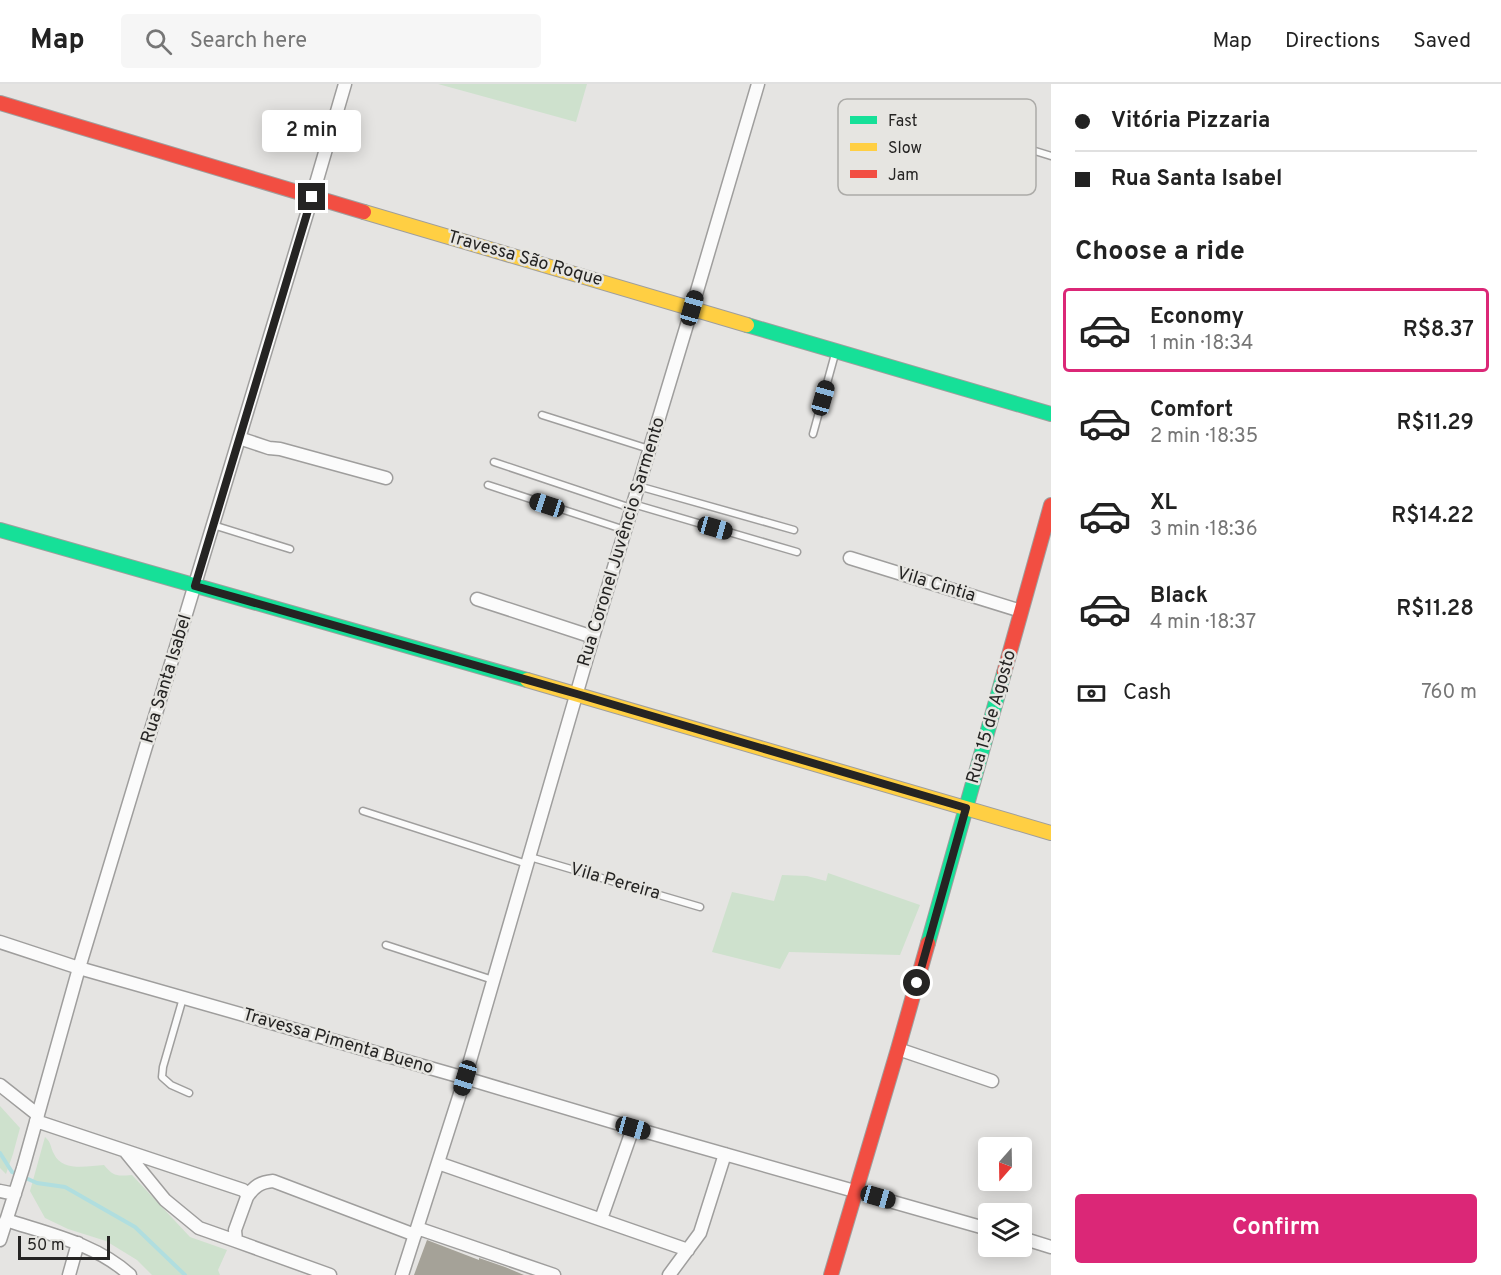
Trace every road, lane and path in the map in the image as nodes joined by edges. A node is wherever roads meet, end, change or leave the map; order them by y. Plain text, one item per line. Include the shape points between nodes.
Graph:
1 (345, 84) edge
2 (758, 84) edge
3 (0, 103) edge
4 (1036, 151) edge
5 (1051, 156) edge
6 (312, 197) junction
7 (692, 308) junction
8 (836, 351) junction
9 (1051, 414) edge
10 (542, 415) dead end
11 (813, 434) dead end
12 (239, 438) junction
13 (650, 449) junction
14 (494, 462) dead end
15 (386, 478) dead end
16 (488, 485) dead end
17 (638, 486) junction
18 (1051, 505) edge
19 (632, 506) junction
20 (213, 525) junction
21 (0, 530) edge
22 (794, 530) dead end
23 (625, 531) junction
24 (290, 549) dead end
25 (796, 552) dead end
26 (850, 558) dead end
27 (195, 586) junction
28 (477, 599) dead end
29 (1021, 611) junction
30 (593, 637) junction
31 (577, 694) junction
32 (966, 808) junction
33 (363, 811) dead end
34 (1051, 833) edge
35 (529, 861) junction
36 (700, 907) dead end
37 (0, 942) edge
38 (386, 945) dead end
39 (79, 968) junction
40 (494, 980) junction
41 (183, 998) junction
42 (898, 1049) junction
43 (465, 1078) junction
44 (992, 1081) dead end
45 (0, 1085) edge
46 (189, 1093) dead end
47 (37, 1118) junction
48 (633, 1128) junction
49 (124, 1150) junction
50 (725, 1154) junction
51 (438, 1163) junction
52 (17, 1189) junction
53 (0, 1191) edge
54 (856, 1191) junction
55 (248, 1197) junction
56 (6, 1220) junction
57 (601, 1220) junction
58 (978, 1226) edge
59 (416, 1231) junction
60 (0, 1240) edge
61 (236, 1241) junction
62 (1032, 1241) edge
63 (78, 1243) junction
64 (1051, 1247) edge
65 (688, 1250) junction
66 (125, 1273) edge
67 (69, 1275) edge
68 (330, 1275) edge
69 (402, 1275) edge
70 (554, 1275) edge
71 (669, 1275) edge
72 (831, 1275) edge

1 - 6 street, Rua Santa Isabel
2 - 7 street, Rua Coronel Juvêncio Sarmento
3 - 6 main road, Travessa São Roque
4 - 5 lane
6 - 7 main road, Travessa São Roque
6 - 12 street, Rua Santa Isabel
7 - 8 main road, Travessa São Roque
7 - 13 street, Rua Coronel Juvêncio Sarmento
8 - 9 main road, Travessa São Roque
8 - 11 lane
10 - 13 lane
12 - 15 street
12 - 20 street, Rua Santa Isabel
13 - 17 street, Rua Coronel Juvêncio Sarmento
14 - 19 lane
16 - 23 lane
17 - 19 street, Rua Coronel Juvêncio Sarmento
17 - 22 lane
18 - 29 main road, Rua 15 de Agosto
19 - 23 street, Rua Coronel Juvêncio Sarmento
19 - 25 lane
20 - 24 lane
20 - 27 street, Rua Santa Isabel
21 - 27 main road
23 - 30 street, Rua Coronel Juvêncio Sarmento
26 - 29 street, Vila Cintia
27 - 31 main road
27 - 39 street, Rua Santa Isabel
28 - 30 street
29 - 32 main road, Rua 15 de Agosto
30 - 31 street, Rua Coronel Juvêncio Sarmento
31 - 32 main road
31 - 35 street, Rua Coronel Juvêncio Sarmento
32 - 34 main road
32 - 42 main road, Rua 15 de Agosto
33 - 35 lane, Vila Pereira
35 - 36 lane, Vila Pereira
35 - 40 street, Rua Coronel Juvêncio Sarmento
37 - 39 street, Travessa Pimenta Bueno
38 - 40 lane
39 - 41 street, Travessa Pimenta Bueno
39 - 47 street, Rua Santa Isabel
40 - 43 street, Rua Coronel Juvêncio Sarmento
41 - 43 street, Travessa Pimenta Bueno
41 - 46 lane via 162,1077
42 - 44 street
42 - 54 main road, Rua 15 de Agosto
43 - 48 street, Travessa Pimenta Bueno
43 - 51 street, Rua Coronel Juvêncio Sarmento
45 - 47 street
47 - 49 street
47 - 52 street, Rua Santa Isabel
48 - 50 street, Travessa Pimenta Bueno
48 - 57 street
49 - 55 street via 237,1188
49 - 61 street via 165,1200 199,1228
50 - 54 street, Travessa Pimenta Bueno
50 - 65 street via 704,1223
51 - 57 street
51 - 59 street, Rua Coronel Juvêncio Sarmento
52 - 53 street
52 - 56 street, Rua Santa Isabel
54 - 58 street, Travessa Pimenta Bueno
54 - 72 main road, Rua 15 de Agosto
55 - 59 street via 261,1182 273,1180
55 - 61 street via 235,1230
56 - 60 street, Rua Santa Isabel
56 - 63 street
57 - 65 street
59 - 69 street, Rua Coronel Juvêncio Sarmento
59 - 70 street
61 - 68 street
62 - 64 street
63 - 66 street via 111,1260
63 - 67 street
65 - 71 street

